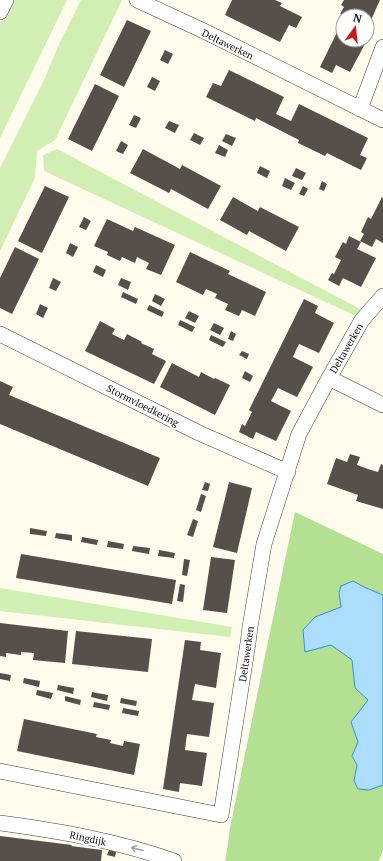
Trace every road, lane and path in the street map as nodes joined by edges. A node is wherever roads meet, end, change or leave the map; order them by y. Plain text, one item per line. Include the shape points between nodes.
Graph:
1 (6, 0) edge
2 (137, 0) edge
3 (0, 12) edge
4 (383, 46) edge
5 (360, 109) junction
6 (383, 120) edge
7 (383, 296) edge
8 (0, 334) edge
9 (329, 378) junction
10 (383, 405) edge
11 (288, 472) junction
12 (0, 771) edge
13 (0, 823) edge
14 (174, 861) edge

1 - 3 street
2 - 5 street, Deltawerken
4 - 5 street
5 - 6 street, Deltawerken
7 - 9 street, Deltawerken via 362,320
8 - 11 street, Stormvloedkering via 199,433
9 - 10 street
9 - 11 street, Deltawerken via 299,434
11 - 12 street, Deltawerken via 264,544 221,815
14 -> 13 street, Ringdijk via 105,841

